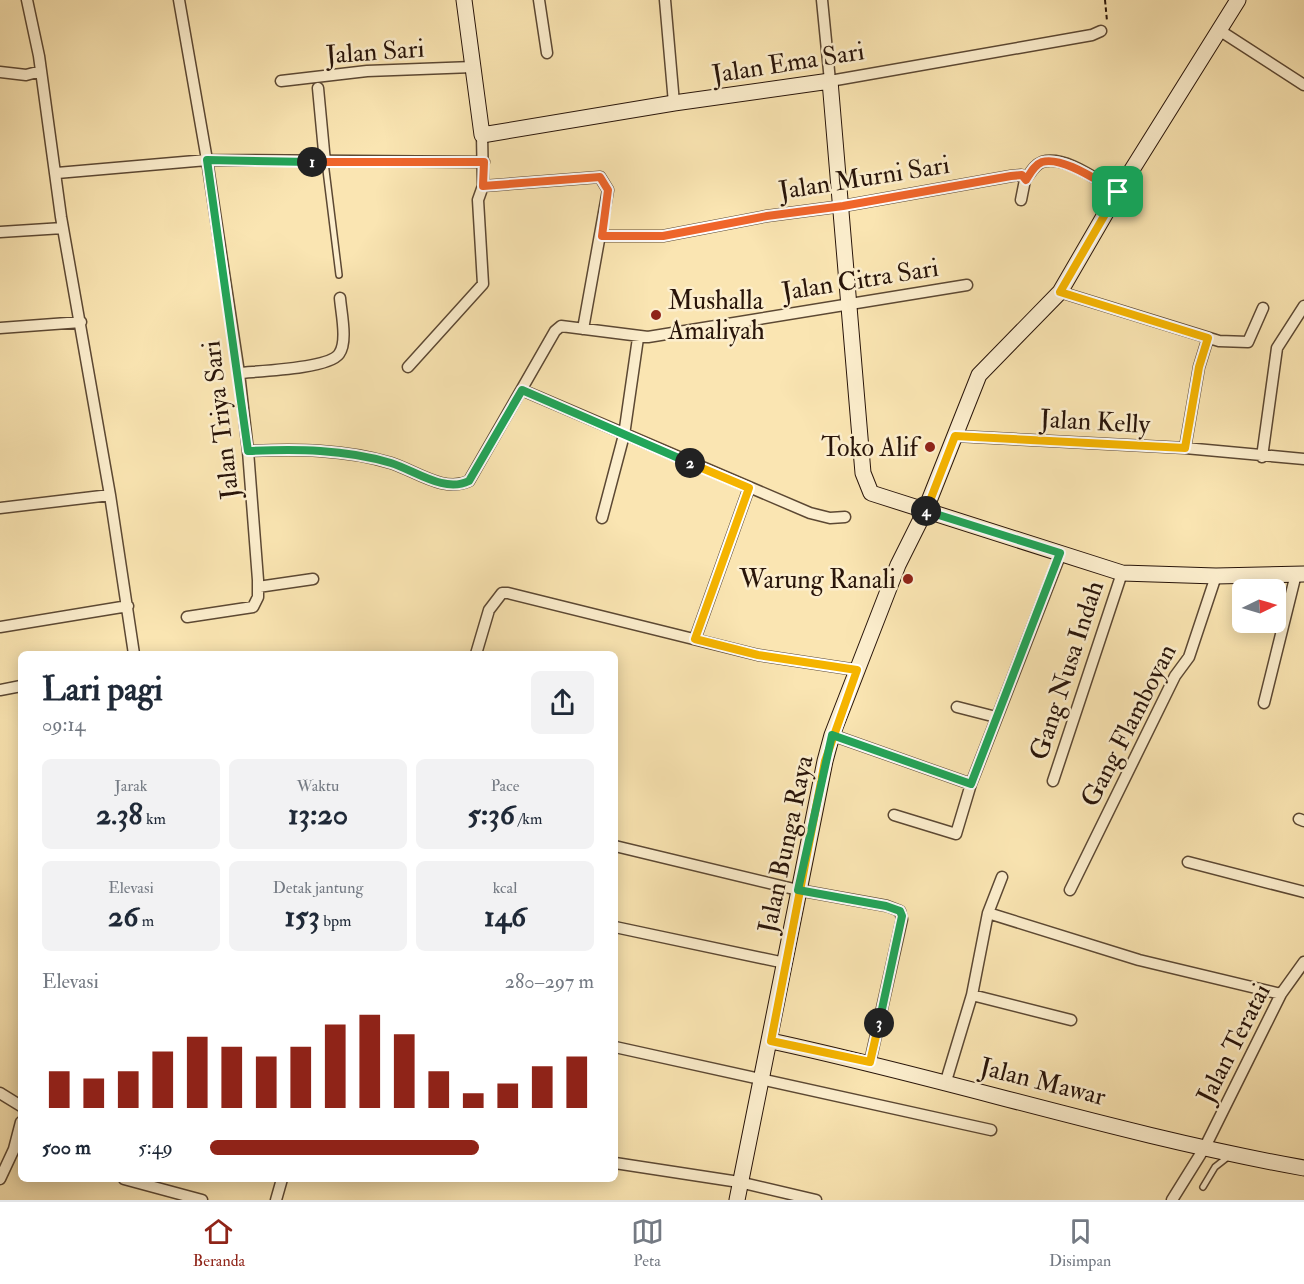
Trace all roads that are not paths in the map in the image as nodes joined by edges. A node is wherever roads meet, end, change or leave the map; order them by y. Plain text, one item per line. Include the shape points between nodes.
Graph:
1 (27, 0) edge
2 (179, 0) edge
3 (464, 0) edge
4 (539, 0) edge
5 (665, 0) edge
6 (822, 0) edge
7 (1238, 0) edge
8 (1219, 30) junction
9 (1101, 31) road end
10 (547, 53) dead end
11 (473, 67) junction
12 (41, 71) junction
13 (0, 72) edge
14 (281, 81) dead end
15 (830, 81) junction
16 (1304, 85) edge
17 (318, 88) dead end
18 (674, 103) junction
19 (482, 135) junction
20 (207, 160) junction
21 (325, 162) junction
22 (484, 162) junction
23 (57, 173) junction
24 (1026, 180) junction
25 (483, 186) junction
26 (1118, 192) junction
27 (1021, 200) dead end
28 (843, 206) junction
29 (63, 228) junction
30 (0, 232) edge
31 (602, 236) junction
32 (339, 275) dead end
33 (967, 285) dead end
34 (1060, 292) junction
35 (340, 298) dead end
36 (850, 303) junction
37 (1304, 306) edge
38 (1263, 308) dead end
39 (81, 322) junction
40 (0, 328) edge
41 (583, 329) junction
42 (638, 338) junction
43 (1208, 338) junction
44 (408, 367) dead end
45 (239, 373) junction
46 (522, 390) junction
47 (624, 435) junction
48 (955, 436) junction
49 (1185, 448) junction
50 (248, 451) junction
51 (1262, 457) junction
52 (1304, 459) edge
53 (749, 488) junction
54 (110, 495) junction
55 (0, 508) edge
56 (925, 511) junction
57 (845, 517) dead end
58 (602, 518) dead end
59 (1060, 553) junction
60 (1122, 573) junction
61 (1300, 574) edge
62 (1216, 576) junction
63 (313, 579) dead end
64 (258, 586) junction
65 (128, 606) junction
66 (187, 617) dead end
67 (0, 627) edge
68 (695, 639) junction
69 (134, 651) edge
70 (477, 651) edge
71 (857, 670) junction
72 (18, 687) edge
73 (0, 690) edge
74 (1264, 703) dead end
75 (957, 707) dead end
76 (996, 717) junction
77 (832, 735) junction
78 (1053, 782) dead end
79 (971, 784) junction
80 (894, 815) dead end
81 (618, 847) edge
82 (1188, 862) dead end
83 (1002, 878) dead end
84 (798, 890) junction
85 (1070, 890) dead end
86 (1304, 892) edge
87 (988, 913) junction
88 (618, 928) edge
89 (1304, 962) edge
90 (785, 963) junction
91 (1300, 975) edge
92 (1281, 994) junction
93 (972, 995) junction
94 (1071, 1020) dead end
95 (771, 1041) junction
96 (618, 1048) edge
97 (870, 1062) junction
98 (761, 1079) junction
99 (946, 1081) junction
100 (0, 1093) edge
101 (18, 1104) edge
102 (991, 1130) dead end
103 (1205, 1147) junction
104 (17, 1150) edge
105 (1230, 1154) junction
106 (618, 1163) edge
107 (1304, 1168) edge
108 (0, 1179) edge
109 (151, 1182) edge
110 (281, 1182) edge
111 (740, 1182) junction
112 (1203, 1187) dead end
113 (202, 1200) edge
114 (276, 1200) edge
115 (737, 1200) edge
116 (816, 1200) edge
117 (1172, 1200) edge

1 - 12 street
2 - 20 street, Jalan Triya Sari
3 - 11 street
4 - 10 street
5 - 18 street
6 - 15 street
7 - 8 street, Jalan Bunga Raya
8 - 16 street
8 - 26 street, Jalan Bunga Raya
9 - 15 street, Jalan Ema Sari
11 - 14 street, Jalan Sari via 367,71
11 - 19 street
12 - 13 street via 26,75
12 - 23 street
15 - 18 street, Jalan Ema Sari
15 - 28 street
17 - 21 street, Jalan Sari
18 - 19 street, Jalan Ema Sari
19 - 22 street
20 - 21 street
20 - 23 street
20 - 45 street, Jalan Triya Sari
21 - 22 street
21 - 32 lane, Jalan Sari
22 - 25 street
23 - 29 street
24 - 26 street via 1042,162 1068,165
24 - 27 street
24 - 28 street, Jalan Murni Sari via 1022,175 1011,176
25 - 31 street via 600,177 608,190
25 - 44 street via 478,200 483,284
26 - 34 street, Jalan Bunga Raya
28 - 31 street, Jalan Murni Sari via 663,236
28 - 36 street
29 - 30 street
29 - 39 street
31 - 41 street
33 - 36 street, Jalan Citra Sari
34 - 43 street
34 - 48 street, Jalan Bunga Raya via 980,375
35 - 45 street via 340,354 327,363
36 - 42 street, Jalan Citra Sari
36 - 56 street via 863,473 871,493
37 - 51 street via 1277,348
38 - 43 street via 1248,342
39 - 40 street
39 - 54 street
41 - 42 street, Jalan Citra Sari
41 - 46 street, Jalan Citra Sari via 565,325 555,331
42 - 47 street
43 - 49 street
45 - 50 street, Jalan Triya Sari
46 - 47 street
46 - 50 street via 469,481 459,486 448,486 391,463 344,452 297,448
47 - 53 street
47 - 58 street
48 - 49 street, Jalan Kelly
48 - 56 street, Jalan Bunga Raya
49 - 51 street, Jalan Kelly
50 - 64 street, Jalan Triya Sari
51 - 52 street, Jalan Kelly
53 - 57 street via 810,513
53 - 68 street
54 - 55 street
54 - 65 street
56 - 59 street
56 - 71 street, Jalan Bunga Raya via 898,565
59 - 60 street
59 - 76 street
60 - 62 street
60 - 78 street, Gang Nusa Indah
61 - 62 street
61 - 74 street
62 - 85 street, Gang Flamboyan via 1189,657 1175,676
63 - 64 street
64 - 66 street via 253,607
65 - 67 street
65 - 69 street
68 - 70 street via 501,593 489,610
68 - 71 street via 758,655
71 - 77 street, Jalan Bunga Raya
72 - 73 street
75 - 76 street
76 - 79 street
77 - 79 street
77 - 84 street, Jalan Bunga Raya
79 - 80 street via 956,834
81 - 84 street
82 - 86 street
83 - 87 street
84 - 90 street, Jalan Bunga Raya
84 - 97 street via 886,906 902,914
87 - 92 street via 1139,960
87 - 93 street
88 - 90 street
89 - 91 street, Jalan Teratai
90 - 95 street, Jalan Bunga Raya
91 - 92 street, Jalan Teratai
92 - 103 street, Jalan Teratai
93 - 94 street
93 - 99 street
95 - 97 street, Jalan Mawar
95 - 98 street, Jalan Bunga Raya
96 - 98 street
97 - 99 street, Jalan Mawar
98 - 102 street
98 - 111 street, Jalan Bunga Raya
99 - 103 street, Jalan Mawar
100 - 101 street
103 - 105 street, Jalan Mawar
103 - 117 street, Jalan Teratai
104 - 108 street
105 - 107 street, Jalan Mawar
105 - 112 lane via 1215,1167
106 - 111 street
109 - 113 street
110 - 114 street
111 - 115 street, Jalan Bunga Raya
111 - 116 street

